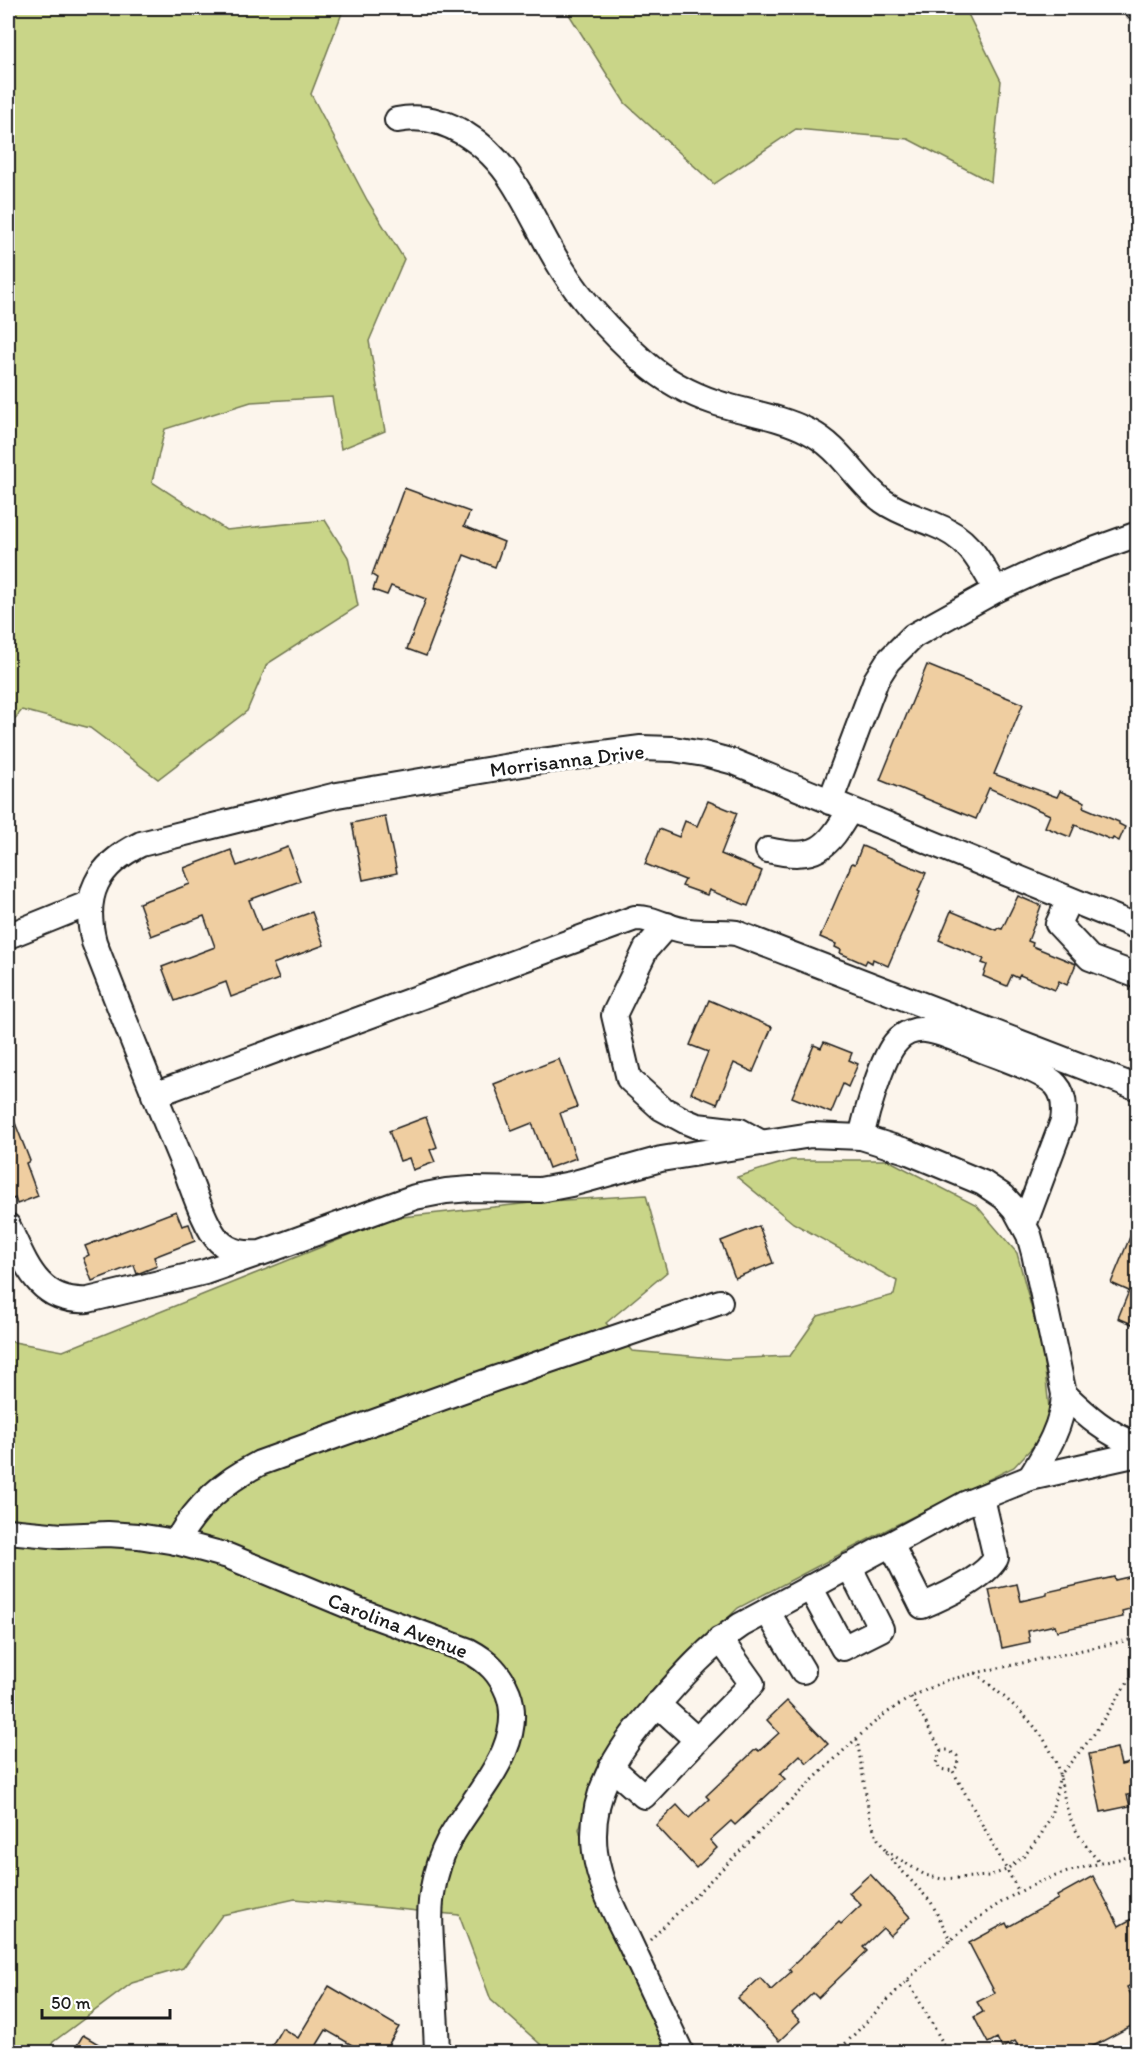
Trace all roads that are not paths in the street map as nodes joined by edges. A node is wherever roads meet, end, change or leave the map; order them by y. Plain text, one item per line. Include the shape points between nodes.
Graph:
1 (397, 120) dead end
2 (1137, 534) edge
3 (996, 590) junction
4 (840, 806) junction
5 (768, 850) dead end
6 (1069, 900) junction
7 (90, 903) junction
8 (667, 925) junction
9 (1137, 927) edge
10 (8, 936) edge
11 (1137, 976) edge
12 (979, 1038) junction
13 (1137, 1088) edge
14 (154, 1095) junction
15 (861, 1137) junction
16 (762, 1143) junction
17 (1024, 1225) junction
18 (8, 1226) edge
19 (261, 1253) junction
20 (720, 1302) dead end
21 (1064, 1394) junction
22 (1137, 1444) edge
23 (1137, 1454) edge
24 (1030, 1478) junction
25 (982, 1498) junction
26 (8, 1531) edge
27 (176, 1542) junction
28 (891, 1544) junction
29 (849, 1566) junction
30 (810, 1587) junction
31 (767, 1611) junction
32 (720, 1639) junction
33 (803, 1671) dead end
34 (657, 1704) junction
35 (697, 1740) junction
36 (611, 1767) junction
37 (437, 2052) edge
38 (681, 2052) edge

1 - 3 street via 422,118 457,128 497,162 512,181 562,270 610,329 644,362 689,392 809,431 830,446 884,502 953,533 967,544
2 - 3 street
3 - 4 street via 913,636 888,661 876,680
4 - 5 street via 834,836 823,847 794,854
4 - 6 street, Morrisanna Drive
4 - 7 street, Morrisanna Drive via 734,762 673,749 641,748 337,795 141,844 110,864 98,879
6 - 9 street, Morrisanna Drive
6 - 11 street via 1058,924 1090,958
7 - 10 street
7 - 14 street via 89,924 94,942
8 - 12 street via 688,932 736,933
8 - 14 street via 645,917 635,918
8 - 16 street via 646,949 614,1015 629,1080 661,1108 685,1121 740,1131
12 - 13 street
12 - 15 street via 926,1030 904,1035 890,1051
12 - 17 street via 1045,1076 1062,1094 1063,1121
14 - 19 street via 216,1239 231,1250
15 - 16 street via 811,1135
15 - 17 street via 983,1183 1004,1197
16 - 19 street via 661,1159 540,1190 471,1189 415,1197
17 - 21 street via 1034,1253
18 - 19 street via 37,1281 60,1298 74,1301 205,1272
20 - 27 street via 260,1463 217,1490 186,1524
21 - 22 street via 1093,1421
21 - 24 street via 1064,1410 1055,1434
23 - 24 street
24 - 25 street
25 - 28 street
25 - 28 street via 996,1558 961,1587 936,1600 922,1606
26 - 27 street, Carolina Avenue via 61,1536 108,1534
27 - 37 street, Carolina Avenue via 228,1556 469,1651 494,1668 504,1682 513,1716 507,1746 448,1841 432,1891
28 - 29 street
29 - 30 street
29 - 30 street via 881,1629 843,1648
30 - 31 street
31 - 32 street
31 - 33 street
32 - 34 street
32 - 35 street via 762,1690
34 - 35 street
34 - 36 street
35 - 36 street via 644,1796
36 - 38 street via 597,1805 595,1853 610,1902

